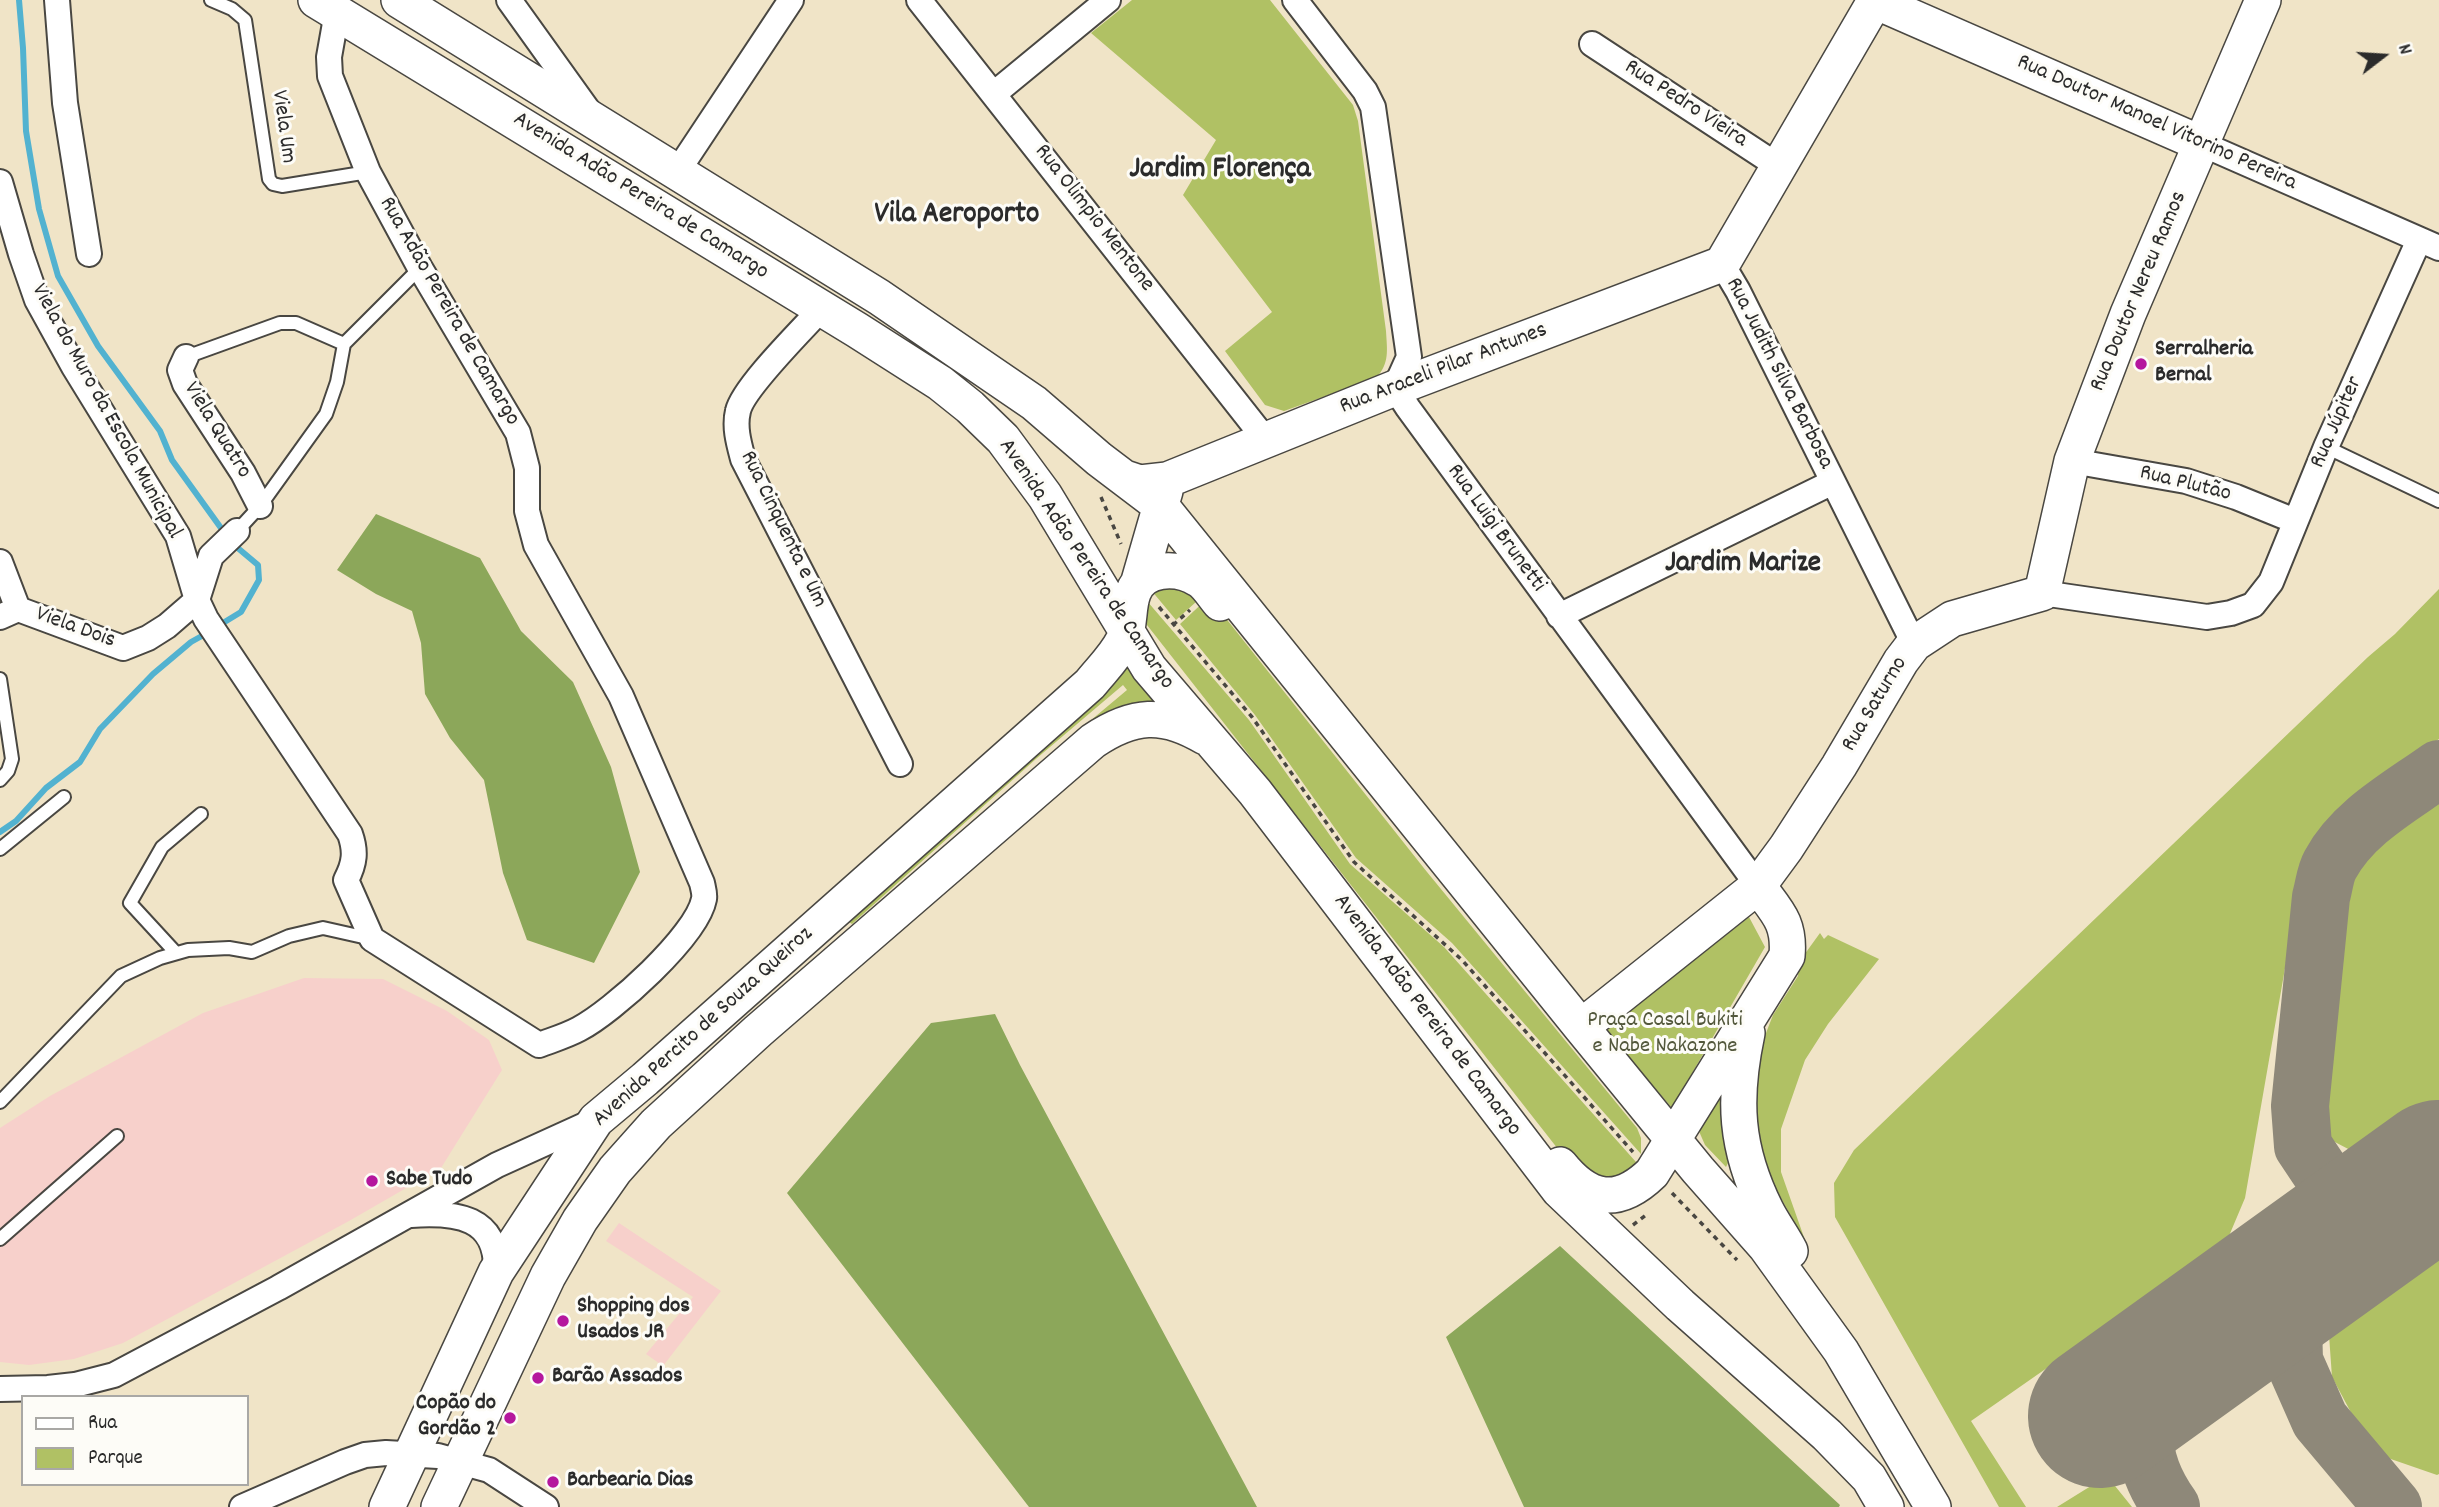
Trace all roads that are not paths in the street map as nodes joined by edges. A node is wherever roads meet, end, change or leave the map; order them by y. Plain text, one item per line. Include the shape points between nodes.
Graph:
1 (57, 0) edge
2 (211, 0) edge
3 (399, 0) edge
4 (509, 0) edge
5 (791, 0) edge
6 (919, 0) edge
7 (1108, 0) edge
8 (1295, 0) edge
9 (1874, 0) edge
10 (2263, 0) edge
11 (327, 6) edge
12 (541, 44) junction
13 (1591, 44) dead end
14 (514, 71) junction
15 (995, 93) junction
16 (600, 126) junction
17 (2202, 144) junction
18 (1778, 166) junction
19 (368, 172) junction
20 (677, 172) junction
21 (0, 182) edge
22 (2429, 244) edge
23 (89, 254) dead end
24 (1722, 264) junction
25 (420, 268) junction
26 (821, 309) junction
27 (344, 344) junction
28 (186, 357) joint
29 (1395, 387) junction
30 (1265, 439) junction
31 (2326, 447) junction
32 (2071, 461) junction
33 (1833, 482) junction
34 (1164, 493) junction
35 (2439, 501) edge
36 (260, 506) junction
37 (2295, 521) junction
38 (237, 531) joint
39 (0, 562) edge
40 (1139, 581) junction
41 (1101, 588) junction
42 (2042, 593) junction
43 (2253, 605) joint
44 (202, 609) junction
45 (9, 613) edge
46 (1559, 616) junction
47 (1127, 631) junction
48 (1914, 644) junction
49 (1095, 678) junction
50 (0, 679) edge
51 (1216, 743) junction
52 (900, 764) dead end
53 (0, 780) edge
54 (64, 797) dead end
55 (201, 814) dead end
56 (0, 849) edge
57 (1758, 886) junction
58 (1727, 911) junction
59 (1786, 924) junction
60 (372, 939) junction
61 (176, 953) junction
62 (1394, 975) junction
63 (1547, 985) junction
64 (1751, 1015) junction
65 (1581, 1027) junction
66 (1638, 1097) junction
67 (0, 1102) edge
68 (596, 1120) junction
69 (117, 1136) dead end
70 (1673, 1138) junction
71 (1652, 1173) junction
72 (407, 1216) junction
73 (0, 1239) edge
74 (496, 1272) junction
75 (1841, 1351) junction
76 (0, 1389) edge
77 (412, 1453) junction
78 (475, 1454) junction
79 (242, 1507) edge
80 (387, 1507) edge
81 (439, 1507) edge
82 (547, 1507) edge
83 (1886, 1507) edge
84 (1933, 1507) edge

1 - 23 street via 65,103
2 - 19 lane, Viela Um via 245,20 272,184
3 - 14 main road, Avenida Adão Pereira de Camargo
4 - 12 street
5 - 20 street
6 - 15 street, Rua Olimpio Mentone
7 - 15 street
8 - 29 street via 1373,107 1409,358
9 - 17 main road, Rua Doutor Manoel Vitorino Pereira
9 - 18 main road, Rua Judith Silva Barbosa
10 - 17 main road, Rua Doutor Nereu Ramos
11 - 19 street, Rua Adão Pereira de Camargo via 330,76
11 - 26 main road, Avenida Adão Pereira de Camargo
12 - 14 street via 533,70
12 - 16 street
13 - 18 street, Rua Pedro Vieira
14 - 16 main road, Avenida Adão Pereira de Camargo
15 - 30 street, Rua Olimpio Mentone
16 - 20 main road, Avenida Adão Pereira de Camargo
17 - 22 street, Rua Doutor Manoel Vitorino Pereira
17 - 32 main road, Rua Doutor Nereu Ramos
18 - 24 main road, Rua Judith Silva Barbosa
19 - 25 street, Rua Adão Pereira de Camargo
20 - 34 main road, Avenida Adão Pereira de Camargo via 941,339 1034,403 1125,478
21 - 44 street, Viela do Muro da Escola Municipal via 37,300 178,536
22 - 31 street, Rua Júpiter
24 - 29 main road, Rua Araceli Pilar Antunes
24 - 33 street, Rua Judith Silva Barbosa
25 - 27 lane
25 - 60 street, Rua Adão Pereira de Camargo via 518,433 527,468 527,512 536,545 621,696 705,897 683,937 626,995 579,1029 539,1045
26 - 41 main road, Avenida Adão Pereira de Camargo via 940,383 1003,439 1045,496
26 - 52 street, Rua Cinquenta e Um via 751,387 738,409 737,435 743,459
27 - 28 lane via 296,323 280,323
27 - 36 lane via 326,414
28 - 36 street, Viela Quatro via 180,370 184,384
29 - 30 main road, Rua Araceli Pilar Antunes
29 - 46 street, Rua Luigi Brunetti
30 - 34 main road, Rua Araceli Pilar Antunes
31 - 35 lane
31 - 37 street, Rua Júpiter
32 - 37 street, Rua Plutão via 2186,481
32 - 42 main road, Rua Doutor Nereu Ramos
33 - 46 street
33 - 48 street, Rua Judith Silva Barbosa
34 - 40 main road
34 - 63 main road, Avenida Adão Pereira de Camargo
36 - 38 lane
37 - 43 street, Rua Júpiter via 2271,582
38 - 44 street via 211,556
39 - 45 street
40 - 47 main road
40 - 63 main road via 1164,570 1200,580 1465,907
41 - 47 main road, Avenida Adão Pereira de Camargo
41 - 49 main road via 1107,635
42 - 43 street, Rua Saturno via 2207,617
42 - 48 main road, Rua Saturno via 1952,619
44 - 45 street, Viela Dois via 123,648
44 - 60 street, Viela do Muro da Escola Municipal via 349,834 355,849 346,880
46 - 57 street, Rua Luigi Brunetti
47 - 49 main road, Avenida Percito de Souza Queiroz
47 - 51 main road, Avenida Adão Pereira de Camargo via 1149,668
48 - 57 main road, Rua Saturno
49 - 68 main road, Avenida Percito de Souza Queiroz
50 - 53 lane via 12,759
51 - 62 main road, Avenida Adão Pereira de Camargo
51 - 78 main road, Avenida Percito de Souza Queiroz via 1184,725 1160,719 1112,728 656,1124 615,1170 548,1276
54 - 56 lane
55 - 61 lane via 162,847 130,903
57 - 58 main road
57 - 59 main road, Rua Luigi Brunetti
58 - 59 main road via 1764,907
58 - 65 main road
59 - 64 main road via 1787,956
60 - 61 lane via 323,928 252,952 229,948
61 - 67 lane via 121,976
62 - 71 main road via 1446,1025 1574,1182 1602,1195 1620,1194 1639,1186
62 - 83 main road, Avenida Adão Pereira de Camargo via 1559,1190 1679,1305 1827,1435 1870,1478
63 - 65 main road, Avenida Adão Pereira de Camargo
64 - 70 main road
64 - 75 main road via 1737,1101 1747,1167 1766,1212
65 - 66 main road, Avenida Adão Pereira de Camargo
66 - 70 main road, Avenida Adão Pereira de Camargo
66 - 71 main road via 1654,1135
68 - 72 street via 497,1165
68 - 74 main road, Avenida Percito de Souza Queiroz
69 - 73 lane
70 - 71 main road
70 - 75 main road, Avenida Adão Pereira de Camargo via 1766,1247
72 - 74 street via 444,1214 471,1220 493,1243
72 - 76 street via 114,1375 75,1385
74 - 77 main road, Avenida Percito de Souza Queiroz
75 - 84 main road
77 - 78 street
77 - 79 street via 365,1455
77 - 80 main road, Avenida Percito de Souza Queiroz
78 - 81 main road, Avenida Percito de Souza Queiroz
78 - 82 street

